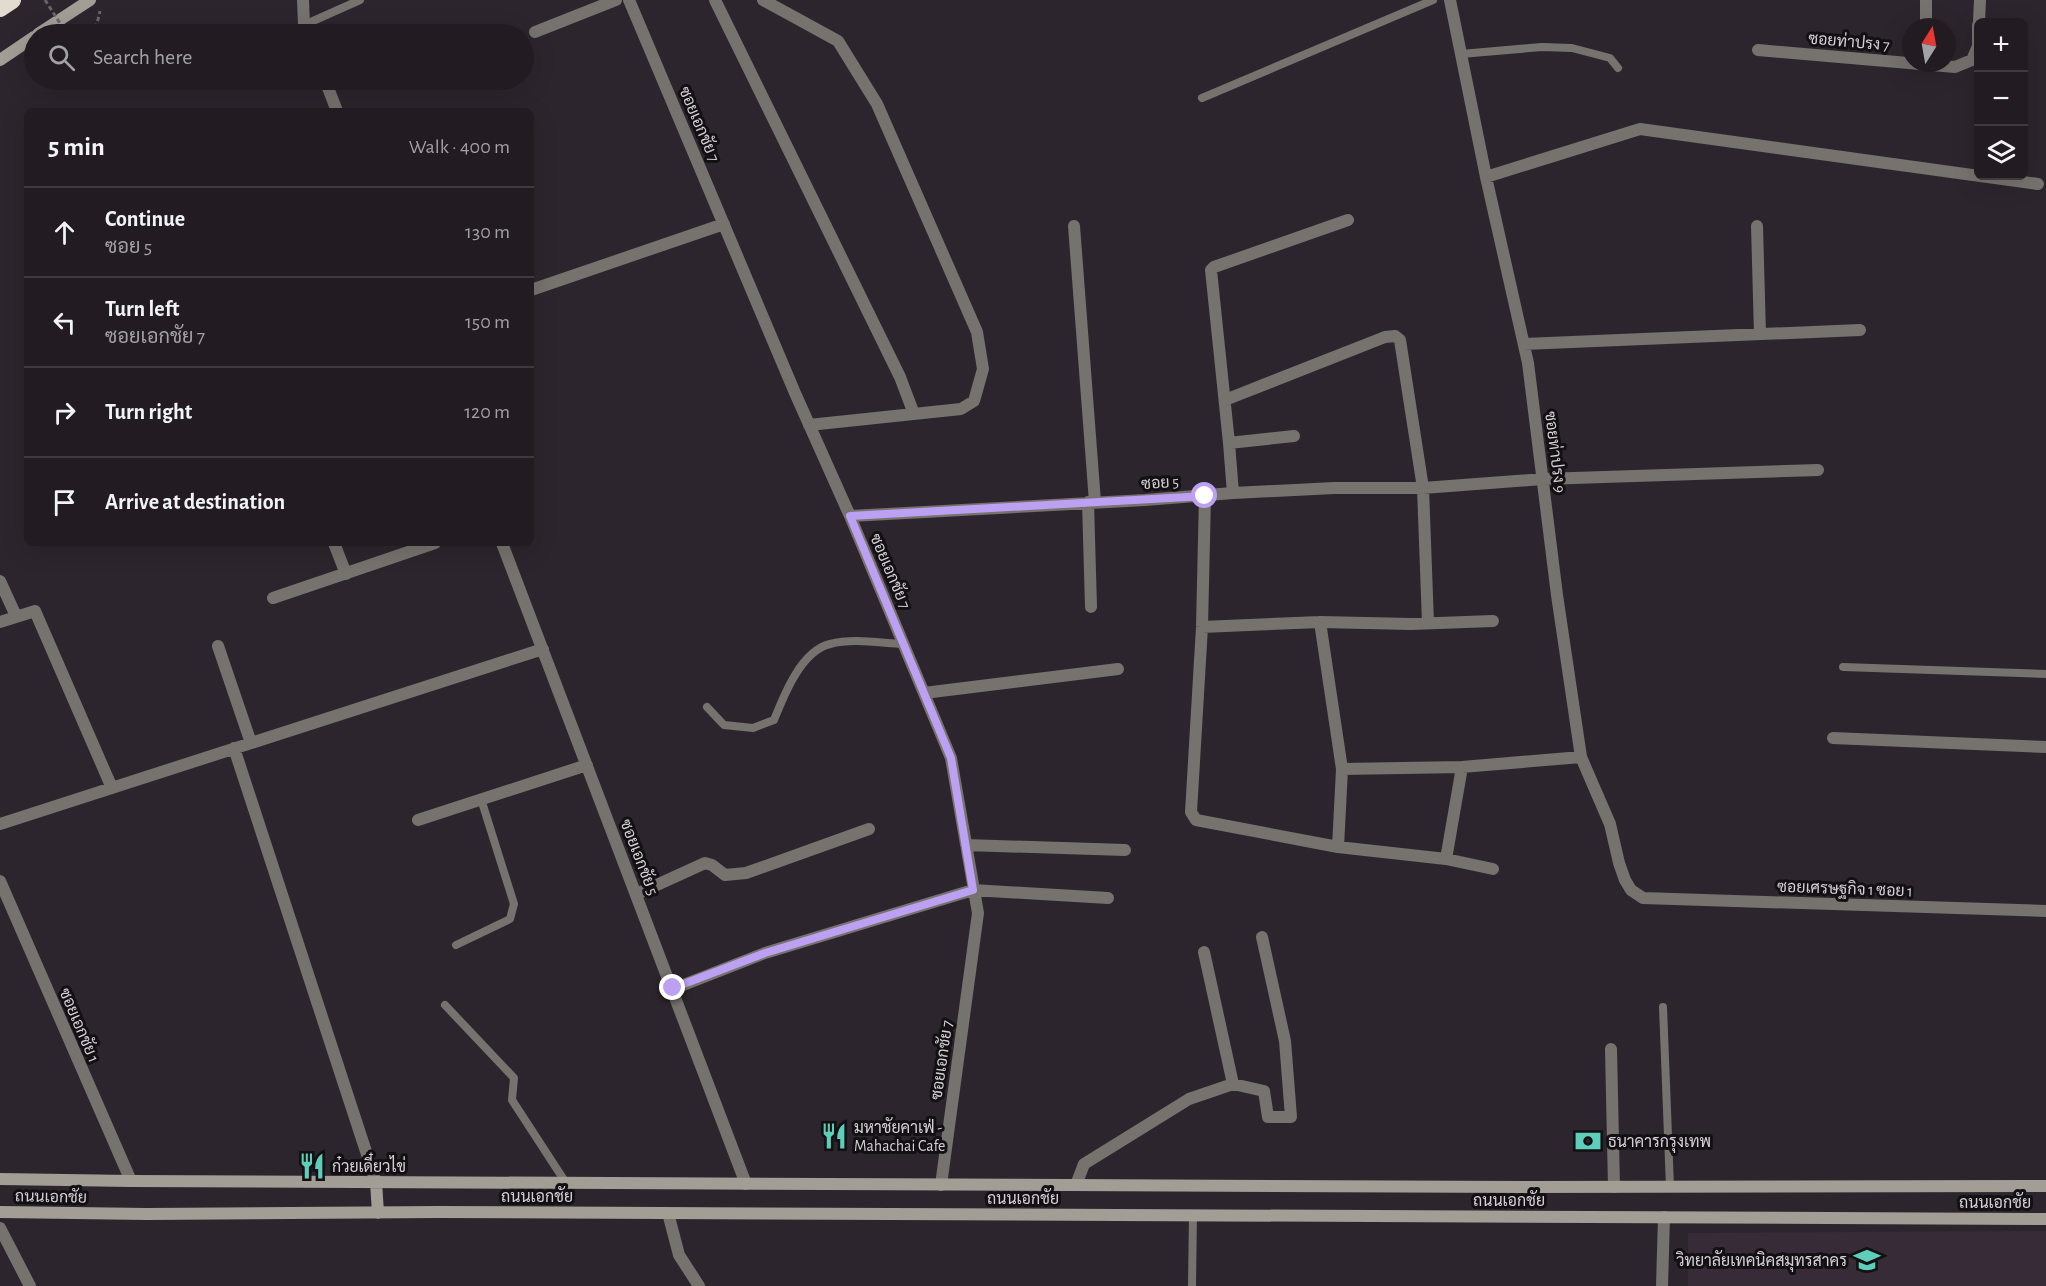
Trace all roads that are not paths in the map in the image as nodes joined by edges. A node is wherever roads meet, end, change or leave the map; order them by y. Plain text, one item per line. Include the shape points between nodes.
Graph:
1 (12, 0) edge
2 (303, 0) edge
3 (360, 0) edge
4 (616, 0) edge
5 (629, 0) edge
6 (716, 0) edge
7 (762, 0) edge
8 (1433, 0) edge
9 (1450, 0) edge
10 (1926, 0) edge
11 (1980, 0) edge
12 (95, 4) edge
13 (0, 8) edge
14 (1926, 18) edge
15 (1979, 18) edge
16 (57, 24) edge
17 (305, 24) edge
18 (317, 24) edge
19 (535, 32) dead end
20 (24, 44) edge
21 (1758, 50) dead end
22 (1461, 54) junction
23 (1974, 54) edge
24 (0, 60) edge
25 (1902, 62) edge
26 (1956, 67) edge
27 (1618, 68) dead end
28 (329, 90) edge
29 (1202, 98) dead end
30 (336, 108) edge
31 (1486, 177) junction
32 (2038, 184) dead end
33 (1348, 220) dead end
34 (724, 224) junction
35 (1074, 226) dead end
36 (1757, 226) dead end
37 (534, 289) edge
38 (1860, 330) dead end
39 (1760, 334) junction
40 (1524, 344) junction
41 (1225, 400) junction
42 (914, 414) junction
43 (809, 425) junction
44 (1294, 436) dead end
45 (1228, 443) junction
46 (1818, 470) dead end
47 (1543, 479) junction
48 (1423, 488) junction
49 (1233, 493) junction
50 (1205, 496) junction
51 (1091, 502) junction
52 (850, 516) junction
53 (335, 546) edge
54 (426, 546) edge
55 (503, 546) edge
56 (346, 574) junction
57 (0, 581) edge
58 (273, 598) dead end
59 (1091, 607) dead end
60 (16, 616) junction
61 (1493, 621) dead end
62 (0, 622) edge
63 (1320, 622) junction
64 (1428, 623) junction
65 (1202, 627) junction
66 (904, 644) junction
67 (218, 646) dead end
68 (543, 649) junction
69 (1843, 667) dead end
70 (1118, 669) dead end
71 (2046, 674) edge
72 (924, 693) junction
73 (707, 707) dead end
74 (1833, 738) dead end
75 (251, 743) junction
76 (2046, 747) edge
77 (234, 748) junction
78 (1581, 757) junction
79 (587, 765) junction
80 (1462, 767) junction
81 (1342, 769) junction
82 (112, 788) junction
83 (481, 799) junction
84 (418, 820) dead end
85 (0, 824) edge
86 (869, 829) dead end
87 (966, 845) junction
88 (1338, 847) junction
89 (1125, 850) dead end
90 (1446, 859) junction
91 (1493, 869) dead end
92 (0, 881) edge
93 (973, 890) junction
94 (637, 894) junction
95 (1108, 898) dead end
96 (1643, 898) joint
97 (2046, 910) edge
98 (1262, 937) dead end
99 (456, 945) dead end
100 (1204, 952) dead end
101 (673, 988) junction
102 (445, 1005) dead end
103 (1663, 1007) dead end
104 (1611, 1049) dead end
105 (1233, 1084) junction
106 (0, 1179) edge
107 (130, 1181) junction
108 (376, 1182) junction
109 (566, 1183) junction
110 (746, 1184) junction
111 (941, 1185) junction
112 (1076, 1185) junction
113 (2046, 1186) edge
114 (1614, 1187) junction
115 (1670, 1187) junction
116 (0, 1212) edge
117 (378, 1213) junction
118 (668, 1213) junction
119 (1193, 1215) junction
120 (1664, 1217) junction
121 (2046, 1219) edge
122 (0, 1228) edge
123 (30, 1286) edge
124 (699, 1286) edge
125 (1192, 1286) edge
126 (1662, 1286) edge

1 - 13 highway
2 - 17 street
3 - 18 lane
4 - 19 street
5 - 34 street, ซอยเอกชัย 7
6 - 42 street via 900,377
7 - 42 street via 838,42 877,104 977,332 983,369 974,401 961,409
8 - 29 lane
9 - 22 street, ซอยท่าปรง 9
10 - 14 street
11 - 15 street, ซอยท่าปรง 7
12 - 16 main road
20 - 24 main road
21 - 25 street, ซอยท่าปรง 7
22 - 27 lane via 1572,48 1610,58
22 - 31 street, ซอยท่าปรง 9
23 - 26 street, ซอยท่าปรง 7 via 1972,60
28 - 30 street
31 - 32 street via 1640,129
31 - 40 street, ซอยท่าปรง 9
33 - 41 street via 1211,270
34 - 37 street
34 - 43 street, ซอยเอกชัย 7
35 - 51 street
36 - 39 street
38 - 39 street
39 - 40 street
40 - 47 street, ซอยท่าปรง 9
41 - 45 street
41 - 48 street via 1395,336 1400,340
42 - 43 street
43 - 52 street, ซอยเอกชัย 7
44 - 45 street
45 - 49 street
46 - 47 street, ซอย 5
47 - 48 street, ซอย 5
47 - 78 street, ซอยท่าปรง 9
48 - 49 street, ซอย 5
48 - 64 street
49 - 50 street, ซอย 5
50 - 51 street, ซอย 5
50 - 65 street
51 - 52 street, ซอย 5
51 - 59 street
52 - 66 street, ซอยเอกชัย 7
53 - 56 street
54 - 56 street
55 - 68 street, ซอยเอกชัย 5
56 - 58 street
57 - 60 street
60 - 62 street
60 - 82 street via 35,611 39,618
61 - 64 street
63 - 64 street
63 - 65 street
63 - 81 street
65 - 88 street via 1193,816 1197,820
66 - 72 street, ซอยเอกชัย 7
66 - 73 lane via 828,644 806,659 774,720 753,728 724,725
67 - 75 street
68 - 75 street
68 - 79 street, ซอยเอกชัย 5
69 - 71 lane
70 - 72 street
72 - 87 street, ซอยเอกชัย 7 via 951,758
74 - 76 street
75 - 77 street
77 - 82 street
77 - 108 street
78 - 80 street
78 - 96 street, ซอยท่าปรง 9 via 1610,824 1625,880
79 - 83 street
79 - 94 street, ซอยเอกชัย 5
80 - 81 street
80 - 90 street
81 - 88 street
82 - 85 street
83 - 84 street
83 - 99 lane via 514,904 510,919
86 - 94 street via 746,873 725,875 705,862
87 - 89 street
87 - 93 street, ซอยเอกชัย 7
88 - 90 street
90 - 91 street
92 - 107 street, ซอยเอกชัย 1
93 - 95 street
93 - 101 street via 765,953
93 - 111 street, ซอยเอกชัย 7 via 978,913
94 - 101 street, ซอยเอกชัย 5
96 - 97 street, ซอยเศรษฐกิจ 1 ซอย 1
98 - 105 street via 1285,1041 1291,1117 1268,1117 1264,1091
100 - 105 street
101 - 110 street, ซอยเอกชัย 5
102 - 109 lane via 514,1078 512,1100
103 - 115 lane
104 - 114 street
105 - 112 street via 1189,1099 1084,1164
106 - 107 main road, ถนนเอกชัย
107 - 108 main road, ถนนเอกชัย
108 - 109 main road, ถนนเอกชัย
108 - 117 main road
109 - 110 main road, ถนนเอกชัย
110 - 111 main road, ถนนเอกชัย
111 - 112 main road, ถนนเอกชัย
112 - 114 main road, ถนนเอกชัย
113 - 115 main road, ถนนเอกชัย
114 - 115 main road, ถนนเอกชัย
116 - 117 main road, ถนนเอกชัย
117 - 118 main road, ถนนเอกชัย
118 - 119 main road, ถนนเอกชัย
118 - 124 street via 679,1255
119 - 120 main road, ถนนเอกชัย
119 - 125 lane
120 - 121 main road, ถนนเอกชัย
120 - 126 street
122 - 123 street

